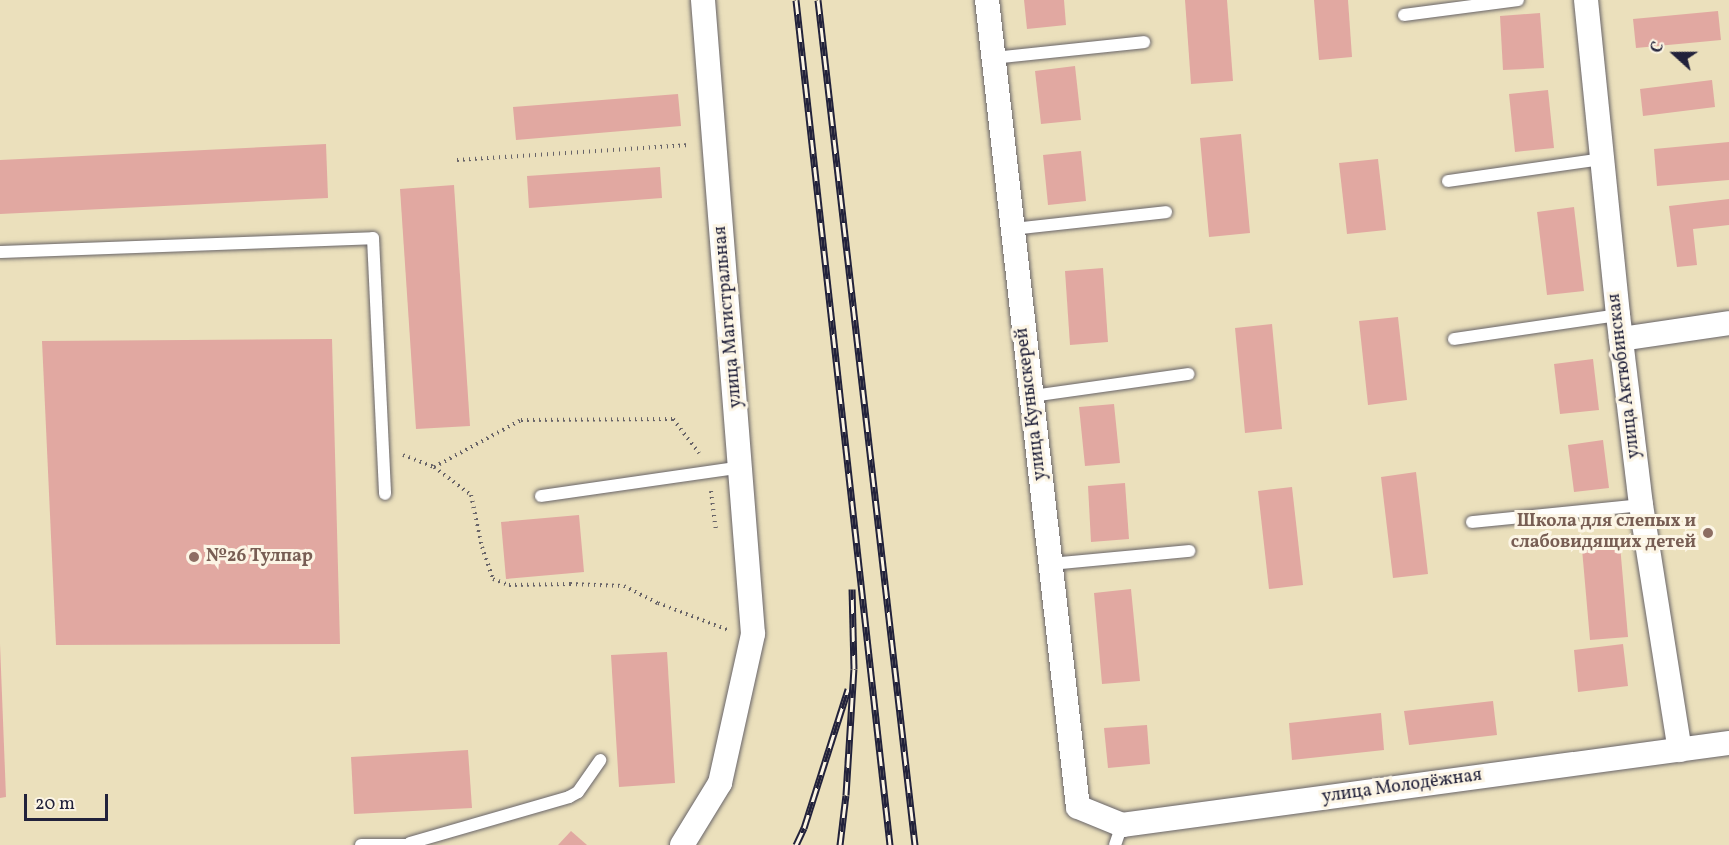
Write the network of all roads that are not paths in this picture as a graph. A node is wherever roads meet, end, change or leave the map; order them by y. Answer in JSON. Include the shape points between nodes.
{"nodes":[{"id":1,"x":703,"y":0,"type":"edge"},
{"id":2,"x":987,"y":0,"type":"edge"},
{"id":3,"x":1518,"y":0,"type":"edge"},
{"id":4,"x":1586,"y":0,"type":"edge"},
{"id":5,"x":1404,"y":15,"type":"dead end"},
{"id":6,"x":1144,"y":42,"type":"dead end"},
{"id":7,"x":993,"y":58,"type":"junction"},
{"id":8,"x":1602,"y":159,"type":"junction"},
{"id":9,"x":1448,"y":181,"type":"dead end"},
{"id":10,"x":1166,"y":212,"type":"dead end"},
{"id":11,"x":1013,"y":229,"type":"junction"},
{"id":12,"x":0,"y":252,"type":"edge"},
{"id":13,"x":1618,"y":315,"type":"junction"},
{"id":14,"x":1729,"y":323,"type":"edge"},
{"id":15,"x":1454,"y":339,"type":"dead end"},
{"id":16,"x":1621,"y":339,"type":"junction"},
{"id":17,"x":1188,"y":374,"type":"dead end"},
{"id":18,"x":1032,"y":396,"type":"junction"},
{"id":19,"x":742,"y":467,"type":"junction"},
{"id":20,"x":385,"y":494,"type":"dead end"},
{"id":21,"x":541,"y":496,"type":"dead end"},
{"id":22,"x":1641,"y":505,"type":"junction"},
{"id":23,"x":1472,"y":522,"type":"dead end"},
{"id":24,"x":1189,"y":550,"type":"dead end"},
{"id":25,"x":1051,"y":564,"type":"junction"},
{"id":26,"x":1729,"y":743,"type":"edge"},
{"id":27,"x":1680,"y":750,"type":"junction"},
{"id":28,"x":600,"y":760,"type":"dead end"},
{"id":29,"x":1078,"y":807,"type":"joint"},
{"id":30,"x":1119,"y":835,"type":"edge"},
{"id":31,"x":411,"y":844,"type":"edge"},
{"id":32,"x":361,"y":845,"type":"edge"},
{"id":33,"x":682,"y":845,"type":"edge"}],
"edges":[{"from":1,"to":19,"type":"street","name":"улица Магистральная"},
{"from":2,"to":7,"type":"street","name":"улица Куныскерей"},
{"from":3,"to":5,"type":"lane"},
{"from":4,"to":8,"type":"street","name":"улица Актюбинская"},
{"from":6,"to":7,"type":"lane"},
{"from":7,"to":11,"type":"street","name":"улица Куныскерей"},
{"from":8,"to":9,"type":"lane"},
{"from":8,"to":13,"type":"street","name":"улица Актюбинская"},
{"from":10,"to":11,"type":"lane"},
{"from":11,"to":18,"type":"street","name":"улица Куныскерей"},
{"from":12,"to":20,"type":"lane","via":[[372,238]]},
{"from":13,"to":15,"type":"lane"},
{"from":13,"to":16,"type":"street","name":"улица Актюбинская"},
{"from":14,"to":16,"type":"street"},
{"from":16,"to":22,"type":"street","name":"улица Актюбинская"},
{"from":17,"to":18,"type":"lane"},
{"from":18,"to":25,"type":"street","name":"улица Куныскерей"},
{"from":19,"to":21,"type":"lane"},
{"from":19,"to":33,"type":"street","name":"улица Магистральная","via":[[753,634],[720,783]]},
{"from":22,"to":23,"type":"lane"},
{"from":22,"to":27,"type":"street","name":"улица Актюбинская"},
{"from":24,"to":25,"type":"lane"},
{"from":25,"to":29,"type":"street","name":"улица Куныскерей"},
{"from":26,"to":27,"type":"street","name":"улица Молодёжная"},
{"from":27,"to":30,"type":"street","name":"улица Молодёжная"},
{"from":28,"to":31,"type":"lane","via":[[578,792],[569,797]]},
{"from":29,"to":30,"type":"street","name":"улица Молодёжная"},
{"from":31,"to":32,"type":"lane"}]}
